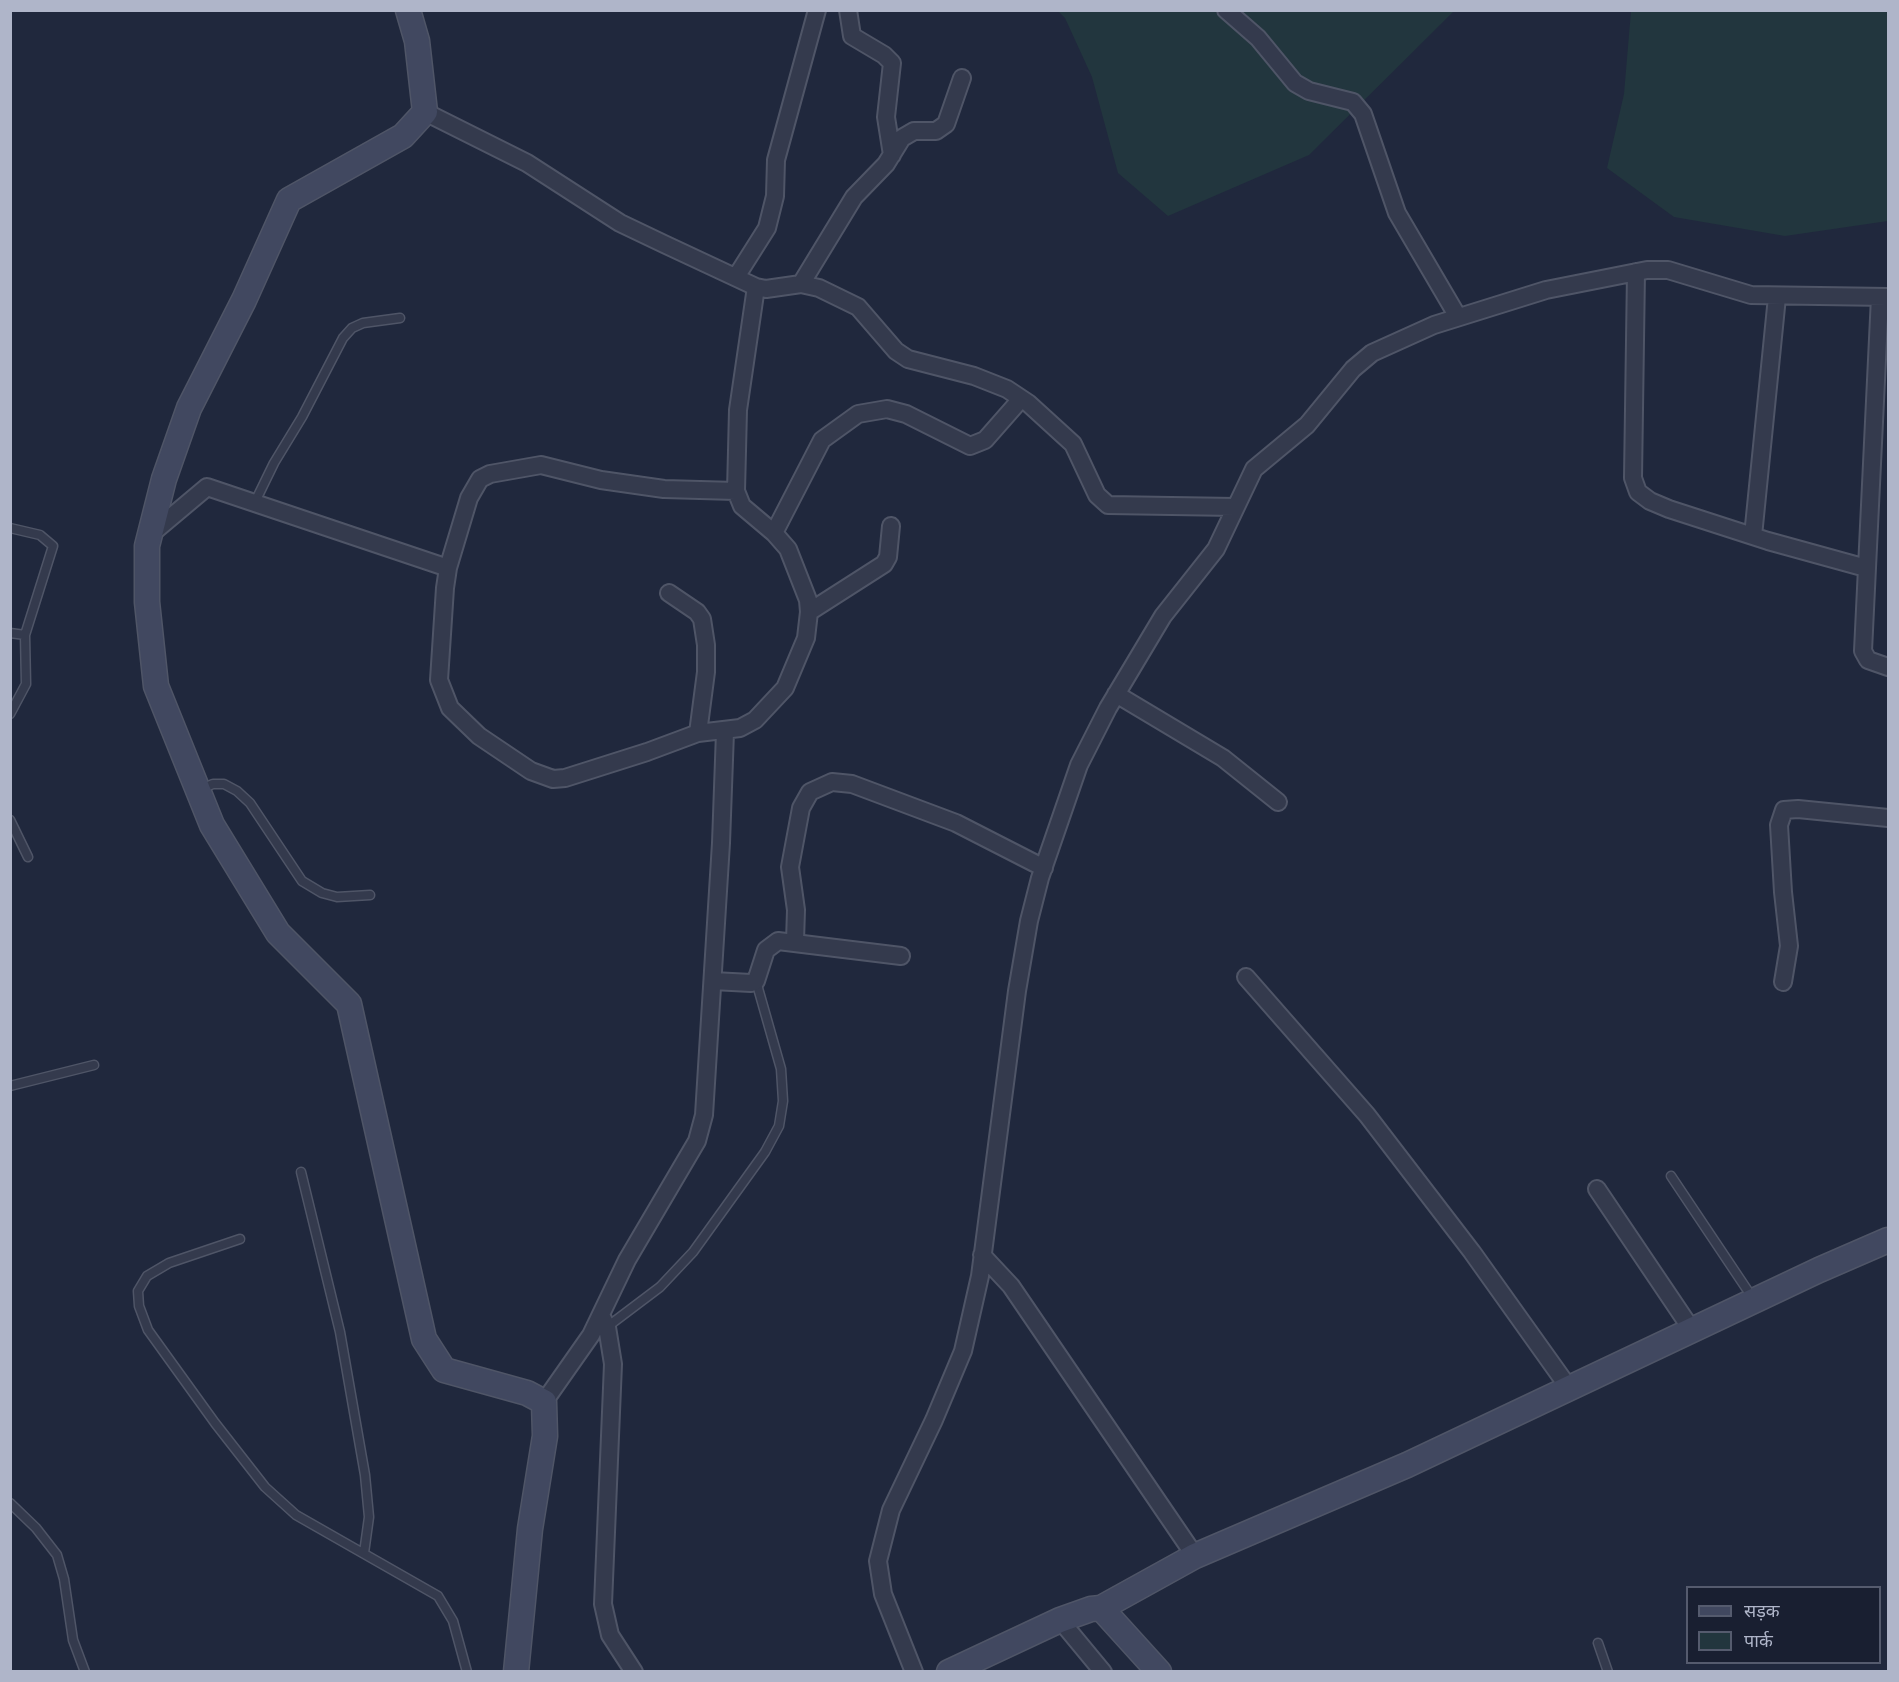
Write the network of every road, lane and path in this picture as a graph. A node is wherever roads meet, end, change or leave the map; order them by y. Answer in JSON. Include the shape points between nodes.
{"nodes":[{"id":1,"x":408,"y":10,"type":"edge"},
{"id":2,"x":817,"y":10,"type":"edge"},
{"id":3,"x":848,"y":10,"type":"edge"},
{"id":4,"x":1226,"y":10,"type":"edge"},
{"id":5,"x":962,"y":78,"type":"dead end"},
{"id":6,"x":425,"y":112,"type":"junction"},
{"id":7,"x":892,"y":155,"type":"junction"},
{"id":8,"x":1636,"y":272,"type":"junction"},
{"id":9,"x":736,"y":277,"type":"junction"},
{"id":10,"x":801,"y":284,"type":"junction"},
{"id":11,"x":756,"y":287,"type":"junction"},
{"id":12,"x":1777,"y":297,"type":"junction"},
{"id":13,"x":1884,"y":297,"type":"edge"},
{"id":14,"x":400,"y":318,"type":"dead end"},
{"id":15,"x":1458,"y":318,"type":"junction"},
{"id":16,"x":1022,"y":399,"type":"junction"},
{"id":17,"x":735,"y":491,"type":"junction"},
{"id":18,"x":255,"y":502,"type":"junction"},
{"id":19,"x":1235,"y":507,"type":"junction"},
{"id":20,"x":891,"y":526,"type":"dead end"},
{"id":21,"x":10,"y":528,"type":"edge"},
{"id":22,"x":774,"y":533,"type":"junction"},
{"id":23,"x":150,"y":534,"type":"junction"},
{"id":24,"x":1753,"y":536,"type":"junction"},
{"id":25,"x":448,"y":568,"type":"junction"},
{"id":26,"x":1866,"y":568,"type":"junction"},
{"id":27,"x":669,"y":593,"type":"dead end"},
{"id":28,"x":810,"y":612,"type":"junction"},
{"id":29,"x":10,"y":633,"type":"edge"},
{"id":30,"x":25,"y":635,"type":"junction"},
{"id":31,"x":1888,"y":667,"type":"edge"},
{"id":32,"x":1116,"y":694,"type":"junction"},
{"id":33,"x":10,"y":714,"type":"edge"},
{"id":34,"x":725,"y":732,"type":"junction"},
{"id":35,"x":698,"y":733,"type":"junction"},
{"id":36,"x":198,"y":790,"type":"junction"},
{"id":37,"x":1278,"y":802,"type":"dead end"},
{"id":38,"x":1888,"y":818,"type":"edge"},
{"id":39,"x":10,"y":819,"type":"edge"},
{"id":40,"x":28,"y":857,"type":"dead end"},
{"id":41,"x":1044,"y":868,"type":"junction"},
{"id":42,"x":370,"y":895,"type":"dead end"},
{"id":43,"x":795,"y":941,"type":"junction"},
{"id":44,"x":902,"y":956,"type":"dead end"},
{"id":45,"x":1246,"y":977,"type":"dead end"},
{"id":46,"x":713,"y":981,"type":"junction"},
{"id":47,"x":756,"y":981,"type":"junction"},
{"id":48,"x":1783,"y":982,"type":"dead end"},
{"id":49,"x":94,"y":1065,"type":"dead end"},
{"id":50,"x":10,"y":1086,"type":"edge"},
{"id":51,"x":301,"y":1172,"type":"dead end"},
{"id":52,"x":1671,"y":1176,"type":"dead end"},
{"id":53,"x":1597,"y":1189,"type":"dead end"},
{"id":54,"x":240,"y":1239,"type":"dead end"},
{"id":55,"x":1888,"y":1240,"type":"edge"},
{"id":56,"x":982,"y":1255,"type":"junction"},
{"id":57,"x":1754,"y":1300,"type":"junction"},
{"id":58,"x":604,"y":1321,"type":"junction"},
{"id":59,"x":1692,"y":1330,"type":"junction"},
{"id":60,"x":1569,"y":1388,"type":"junction"},
{"id":61,"x":544,"y":1402,"type":"junction"},
{"id":62,"x":10,"y":1503,"type":"edge"},
{"id":63,"x":364,"y":1553,"type":"junction"},
{"id":64,"x":1195,"y":1556,"type":"junction"},
{"id":65,"x":1101,"y":1608,"type":"junction"},
{"id":66,"x":1060,"y":1620,"type":"junction"},
{"id":67,"x":1598,"y":1643,"type":"dead end"},
{"id":68,"x":85,"y":1671,"type":"edge"},
{"id":69,"x":467,"y":1671,"type":"edge"},
{"id":70,"x":516,"y":1671,"type":"edge"},
{"id":71,"x":634,"y":1671,"type":"edge"},
{"id":72,"x":914,"y":1671,"type":"edge"},
{"id":73,"x":950,"y":1671,"type":"edge"},
{"id":74,"x":1103,"y":1671,"type":"edge"},
{"id":75,"x":1159,"y":1671,"type":"edge"},
{"id":76,"x":1608,"y":1671,"type":"edge"}],
"edges":[{"from":1,"to":6,"type":"main road","via":[[417,41]]},
{"from":2,"to":9,"type":"street","via":[[776,159],[775,196],[767,228]]},
{"from":3,"to":7,"type":"street","via":[[852,36],[892,63],[886,117]]},
{"from":4,"to":15,"type":"street","via":[[1258,38],[1295,83],[1309,91],[1353,102],[1363,114],[1397,213]]},
{"from":5,"to":7,"type":"street","via":[[942,128],[908,134]]},
{"from":6,"to":9,"type":"street","via":[[527,164],[620,223]]},
{"from":6,"to":23,"type":"main road","via":[[403,136],[289,200],[189,408]]},
{"from":7,"to":10,"type":"street","via":[[854,196]]},
{"from":8,"to":12,"type":"street","via":[[1668,270],[1725,289]]},
{"from":8,"to":15,"type":"street","via":[[1546,290]]},
{"from":8,"to":24,"type":"street","via":[[1633,478],[1638,492],[1650,501]]},
{"from":9,"to":11,"type":"street"},
{"from":10,"to":11,"type":"street"},
{"from":10,"to":16,"type":"street","via":[[819,288],[858,307],[896,351],[908,359],[974,376]]},
{"from":11,"to":17,"type":"street","via":[[738,410]]},
{"from":12,"to":13,"type":"street"},
{"from":12,"to":24,"type":"street"},
{"from":13,"to":26,"type":"street"},
{"from":14,"to":18,"type":"lane","via":[[363,323],[343,338]]},
{"from":15,"to":19,"type":"street","via":[[1434,325],[1362,360],[1307,425],[1254,469]]},
{"from":16,"to":19,"type":"street","via":[[1073,444],[1097,495],[1108,505]]},
{"from":16,"to":22,"type":"street","via":[[977,445],[970,446],[906,414],[887,409],[858,414],[822,440]]},
{"from":17,"to":22,"type":"street","via":[[742,506]]},
{"from":17,"to":25,"type":"street","via":[[664,489],[601,480],[541,465],[490,474],[480,479],[472,492]]},
{"from":18,"to":23,"type":"street","via":[[207,487]]},
{"from":18,"to":25,"type":"street"},
{"from":19,"to":32,"type":"street","via":[[1216,549],[1162,616]]},
{"from":20,"to":28,"type":"street","via":[[884,564]]},
{"from":21,"to":30,"type":"lane","via":[[40,535],[53,546]]},
{"from":22,"to":28,"type":"street","via":[[788,549],[798,570]]},
{"from":23,"to":36,"type":"main road","via":[[147,602],[156,686]]},
{"from":24,"to":26,"type":"street"},
{"from":25,"to":35,"type":"street","via":[[438,661],[442,694],[450,708],[479,736],[531,771],[553,779],[565,778]]},
{"from":26,"to":31,"type":"street","via":[[1863,651],[1868,660]]},
{"from":27,"to":35,"type":"street","via":[[702,619],[706,672]]},
{"from":28,"to":34,"type":"street","via":[[806,638],[785,688],[755,720]]},
{"from":29,"to":30,"type":"lane"},
{"from":30,"to":33,"type":"lane","via":[[26,684]]},
{"from":32,"to":37,"type":"street","via":[[1223,758]]},
{"from":32,"to":41,"type":"street","via":[[1080,765]]},
{"from":34,"to":35,"type":"street"},
{"from":34,"to":46,"type":"street"},
{"from":36,"to":42,"type":"lane","via":[[224,784],[250,802],[302,881],[337,897]]},
{"from":36,"to":61,"type":"main road","via":[[212,825],[278,933],[349,1004],[424,1339],[436,1361],[444,1370],[527,1393]]},
{"from":38,"to":48,"type":"street","via":[[1785,810],[1779,825],[1790,946]]},
{"from":39,"to":40,"type":"lane"},
{"from":41,"to":43,"type":"street","via":[[956,823],[852,784],[832,782],[810,792],[801,808],[790,867],[796,910]]},
{"from":41,"to":56,"type":"street","via":[[1029,921],[1017,991]]},
{"from":43,"to":44,"type":"street"},
{"from":43,"to":47,"type":"street","via":[[770,944]]},
{"from":45,"to":60,"type":"street","via":[[1367,1115]]},
{"from":46,"to":47,"type":"street"},
{"from":46,"to":58,"type":"street","via":[[704,1115],[697,1141],[627,1260]]},
{"from":47,"to":58,"type":"lane","via":[[781,1069],[783,1101],[779,1126],[765,1152],[693,1252],[660,1287]]},
{"from":49,"to":50,"type":"lane"},
{"from":51,"to":63,"type":"lane","via":[[340,1332],[365,1475],[369,1517]]},
{"from":52,"to":57,"type":"lane"},
{"from":53,"to":59,"type":"street"},
{"from":54,"to":63,"type":"lane","via":[[169,1263],[147,1276],[138,1291],[148,1330],[214,1424],[265,1487],[296,1515]]},
{"from":55,"to":57,"type":"main road"},
{"from":56,"to":64,"type":"street","via":[[1011,1286]]},
{"from":56,"to":72,"type":"street","via":[[963,1351],[891,1510],[879,1561],[883,1594]]},
{"from":57,"to":59,"type":"main road"},
{"from":58,"to":61,"type":"street"},
{"from":58,"to":71,"type":"street","via":[[613,1364],[603,1604],[610,1635]]},
{"from":59,"to":60,"type":"main road"},
{"from":60,"to":64,"type":"main road","via":[[1407,1465]]},
{"from":61,"to":70,"type":"main road","via":[[545,1436],[530,1529]]},
{"from":62,"to":68,"type":"lane","via":[[57,1555],[73,1640]]},
{"from":63,"to":69,"type":"lane","via":[[438,1596],[453,1620]]},
{"from":64,"to":65,"type":"main road"},
{"from":65,"to":66,"type":"main road"},
{"from":65,"to":75,"type":"main road"},
{"from":66,"to":73,"type":"main road"},
{"from":66,"to":74,"type":"street"},
{"from":67,"to":76,"type":"lane"}]}
